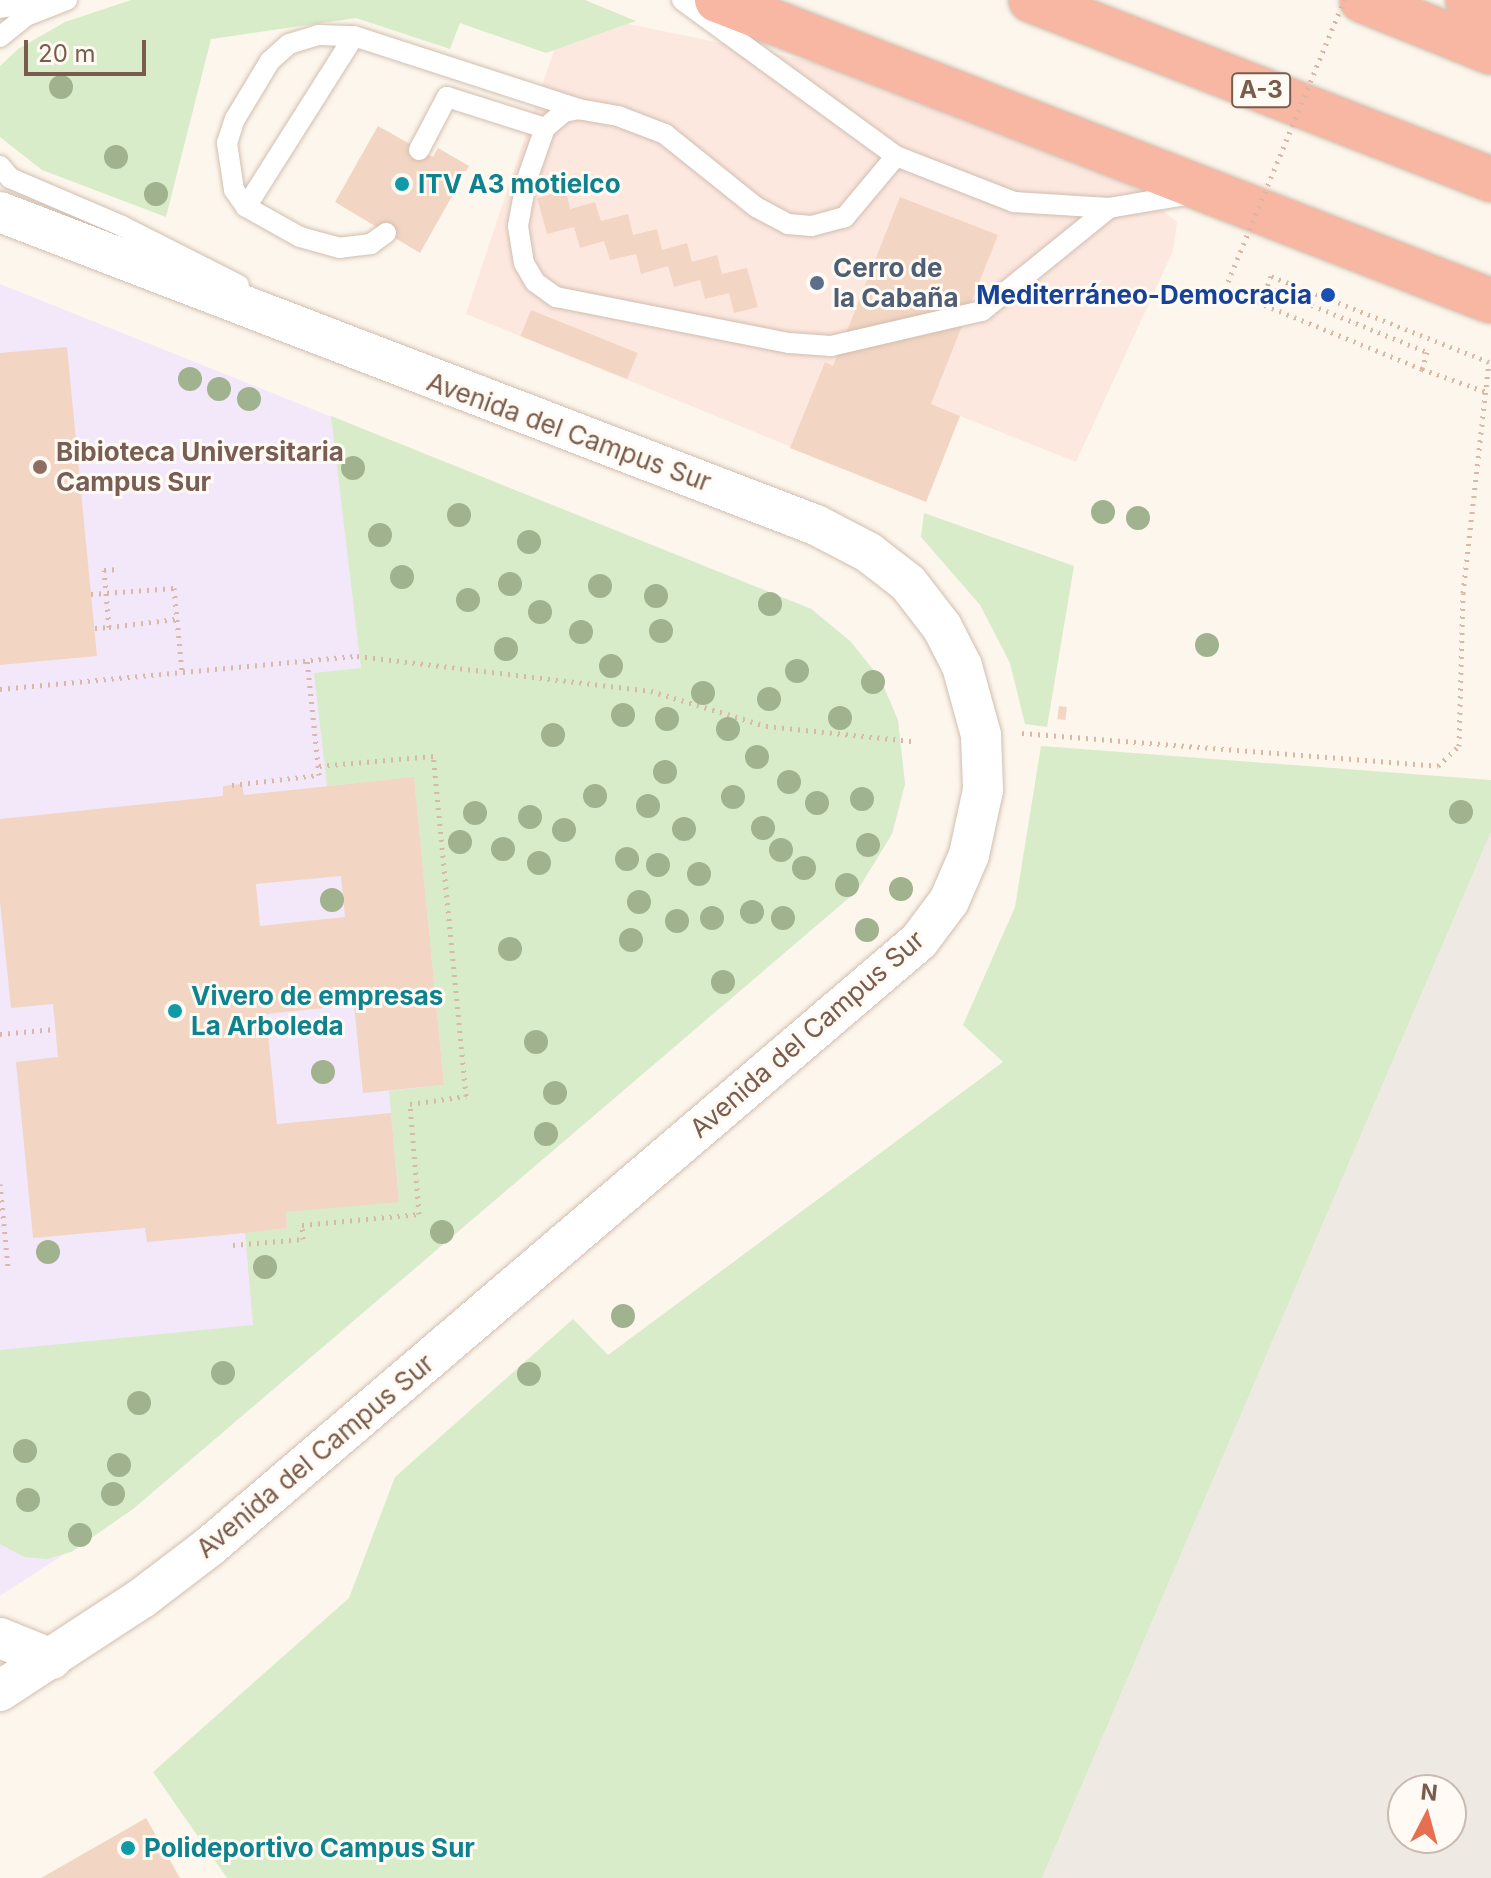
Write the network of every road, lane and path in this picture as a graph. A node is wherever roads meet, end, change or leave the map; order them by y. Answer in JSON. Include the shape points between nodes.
{"nodes":[{"id":1,"x":47,"y":0,"type":"edge"},
{"id":2,"x":67,"y":0,"type":"edge"},
{"id":3,"x":682,"y":0,"type":"edge"},
{"id":4,"x":717,"y":0,"type":"edge"},
{"id":5,"x":1031,"y":0,"type":"edge"},
{"id":6,"x":1344,"y":0,"type":"edge"},
{"id":7,"x":1362,"y":0,"type":"edge"},
{"id":8,"x":1468,"y":0,"type":"edge"},
{"id":9,"x":0,"y":8,"type":"edge"},
{"id":10,"x":1491,"y":9,"type":"edge"},
{"id":11,"x":354,"y":36,"type":"junction"},
{"id":12,"x":0,"y":37,"type":"edge"},
{"id":13,"x":1491,"y":52,"type":"edge"},
{"id":14,"x":579,"y":109,"type":"junction"},
{"id":15,"x":545,"y":128,"type":"junction"},
{"id":16,"x":419,"y":150,"type":"dead end"},
{"id":17,"x":896,"y":156,"type":"junction"},
{"id":18,"x":0,"y":166,"type":"edge"},
{"id":19,"x":1491,"y":179,"type":"edge"},
{"id":20,"x":1227,"y":194,"type":"junction"},
{"id":21,"x":246,"y":207,"type":"junction"},
{"id":22,"x":1109,"y":208,"type":"junction"},
{"id":23,"x":0,"y":212,"type":"edge"},
{"id":24,"x":386,"y":233,"type":"dead end"},
{"id":25,"x":1491,"y":301,"type":"edge"},
{"id":26,"x":398,"y":369,"type":"junction"},
{"id":27,"x":1422,"y":369,"type":"junction"},
{"id":28,"x":1487,"y":392,"type":"junction"},
{"id":29,"x":119,"y":569,"type":"dead end"},
{"id":30,"x":91,"y":594,"type":"dead end"},
{"id":31,"x":177,"y":619,"type":"junction"},
{"id":32,"x":109,"y":627,"type":"junction"},
{"id":33,"x":95,"y":628,"type":"dead end"},
{"id":34,"x":307,"y":658,"type":"junction"},
{"id":35,"x":182,"y":671,"type":"junction"},
{"id":36,"x":0,"y":689,"type":"edge"},
{"id":37,"x":1015,"y":733,"type":"dead end"},
{"id":38,"x":911,"y":741,"type":"dead end"},
{"id":39,"x":318,"y":766,"type":"junction"},
{"id":40,"x":232,"y":785,"type":"dead end"},
{"id":41,"x":55,"y":1029,"type":"dead end"},
{"id":42,"x":0,"y":1034,"type":"edge"},
{"id":43,"x":0,"y":1184,"type":"edge"},
{"id":44,"x":233,"y":1245,"type":"dead end"},
{"id":45,"x":8,"y":1267,"type":"dead end"},
{"id":46,"x":0,"y":1638,"type":"edge"},
{"id":47,"x":52,"y":1659,"type":"junction"},
{"id":48,"x":0,"y":1691,"type":"edge"}],
"edges":[{"from":1,"to":9,"type":"lane"},
{"from":2,"to":12,"type":"lane","via":[[26,16]]},
{"from":3,"to":17,"type":"lane","via":[[814,91]]},
{"from":4,"to":20,"type":"highway"},
{"from":5,"to":19,"type":"highway","number":"A-3"},
{"from":6,"to":27,"type":"path","bridge":true,"via":[[1225,289]]},
{"from":7,"to":13,"type":"highway"},
{"from":8,"to":10,"type":"highway"},
{"from":11,"to":14,"type":"lane"},
{"from":11,"to":21,"type":"lane"},
{"from":11,"to":21,"type":"lane","via":[[318,35],[289,44],[270,61],[235,119],[227,143],[234,190]]},
{"from":14,"to":15,"type":"lane","via":[[564,112]]},
{"from":14,"to":17,"type":"lane","via":[[665,134],[756,207],[788,224],[811,226],[845,217]]},
{"from":15,"to":16,"type":"lane","via":[[447,97]]},
{"from":15,"to":22,"type":"lane","via":[[518,226],[524,263],[535,282],[556,297],[789,343],[831,346],[877,339],[982,311]]},
{"from":17,"to":22,"type":"lane","via":[[1014,202]]},
{"from":18,"to":26,"type":"lane","via":[[10,178],[162,245]]},
{"from":20,"to":22,"type":"lane","via":[[1161,196]]},
{"from":20,"to":25,"type":"highway"},
{"from":21,"to":24,"type":"lane","via":[[300,237],[340,248],[371,244]]},
{"from":23,"to":26,"type":"street","name":"Avenida del Campus Sur"},
{"from":26,"to":47,"type":"street","name":"Avenida del Campus Sur","via":[[816,525],[868,552],[908,583],[942,627],[974,699],[982,749],[979,822],[949,901],[919,941],[209,1547]]},
{"from":27,"to":28,"type":"path"},
{"from":27,"to":28,"type":"path","bridge":true,"via":[[1427,352],[1267,287],[1271,276],[1489,362]]},
{"from":28,"to":37,"type":"path","via":[[1463,593],[1459,746],[1438,766]]},
{"from":29,"to":32,"type":"path","via":[[104,570]]},
{"from":30,"to":31,"type":"path","bridge":true,"via":[[174,588]]},
{"from":31,"to":32,"type":"path"},
{"from":31,"to":35,"type":"path"},
{"from":32,"to":33,"type":"path"},
{"from":34,"to":35,"type":"path"},
{"from":34,"to":38,"type":"path","via":[[357,656],[476,667],[579,686],[651,691],[766,726]]},
{"from":34,"to":39,"type":"path"},
{"from":35,"to":36,"type":"path"},
{"from":39,"to":40,"type":"path","via":[[319,775]]},
{"from":39,"to":44,"type":"path","via":[[433,756],[466,1096],[410,1104],[419,1214],[302,1225],[303,1239]]},
{"from":41,"to":42,"type":"path"},
{"from":43,"to":45,"type":"path"},
{"from":46,"to":47,"type":"street"},
{"from":47,"to":48,"type":"street","name":"Avenida del Campus Sur"}]}
